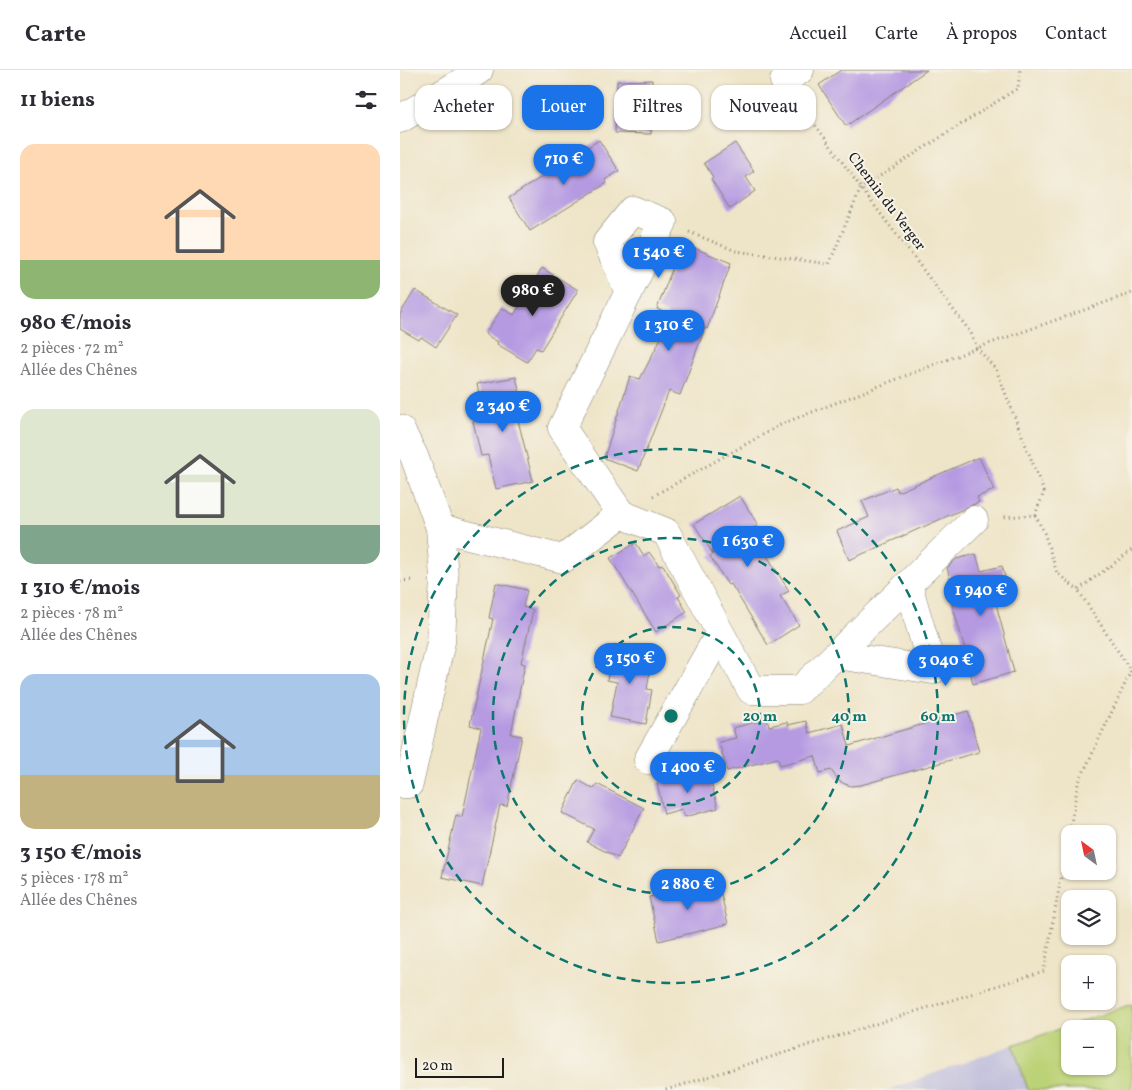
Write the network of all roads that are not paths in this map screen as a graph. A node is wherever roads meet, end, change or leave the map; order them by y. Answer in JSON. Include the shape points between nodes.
{"nodes":[{"id":1,"x":479,"y":70,"type":"edge"},
{"id":2,"x":400,"y":119,"type":"edge"},
{"id":3,"x":629,"y":292,"type":"junction"},
{"id":4,"x":400,"y":430,"type":"edge"},
{"id":5,"x":621,"y":514,"type":"junction"},
{"id":6,"x":974,"y":520,"type":"road end"},
{"id":7,"x":440,"y":528,"type":"junction"},
{"id":8,"x":908,"y":585,"type":"junction"},
{"id":9,"x":720,"y":633,"type":"junction"},
{"id":10,"x":837,"y":655,"type":"junction"},
{"id":11,"x":648,"y":760,"type":"dead end"},
{"id":12,"x":400,"y":784,"type":"edge"}],
"edges":[{"from":1,"to":2,"type":"street"},
{"from":3,"to":3,"type":"street","via":[[663,222],[633,210],[606,242]]},
{"from":3,"to":5,"type":"street","via":[[562,428]]},
{"from":4,"to":7,"type":"street","via":[[414,456]]},
{"from":5,"to":7,"type":"street","via":[[562,559]]},
{"from":5,"to":9,"type":"street","via":[[666,532]]},
{"from":6,"to":8,"type":"street"},
{"from":7,"to":12,"type":"street","via":[[444,577],[441,642],[408,784]]},
{"from":8,"to":10,"type":"street"},
{"from":8,"to":10,"type":"street","via":[[933,670]]},
{"from":9,"to":10,"type":"street","via":[[751,690],[800,690]]},
{"from":9,"to":11,"type":"street"}]}
